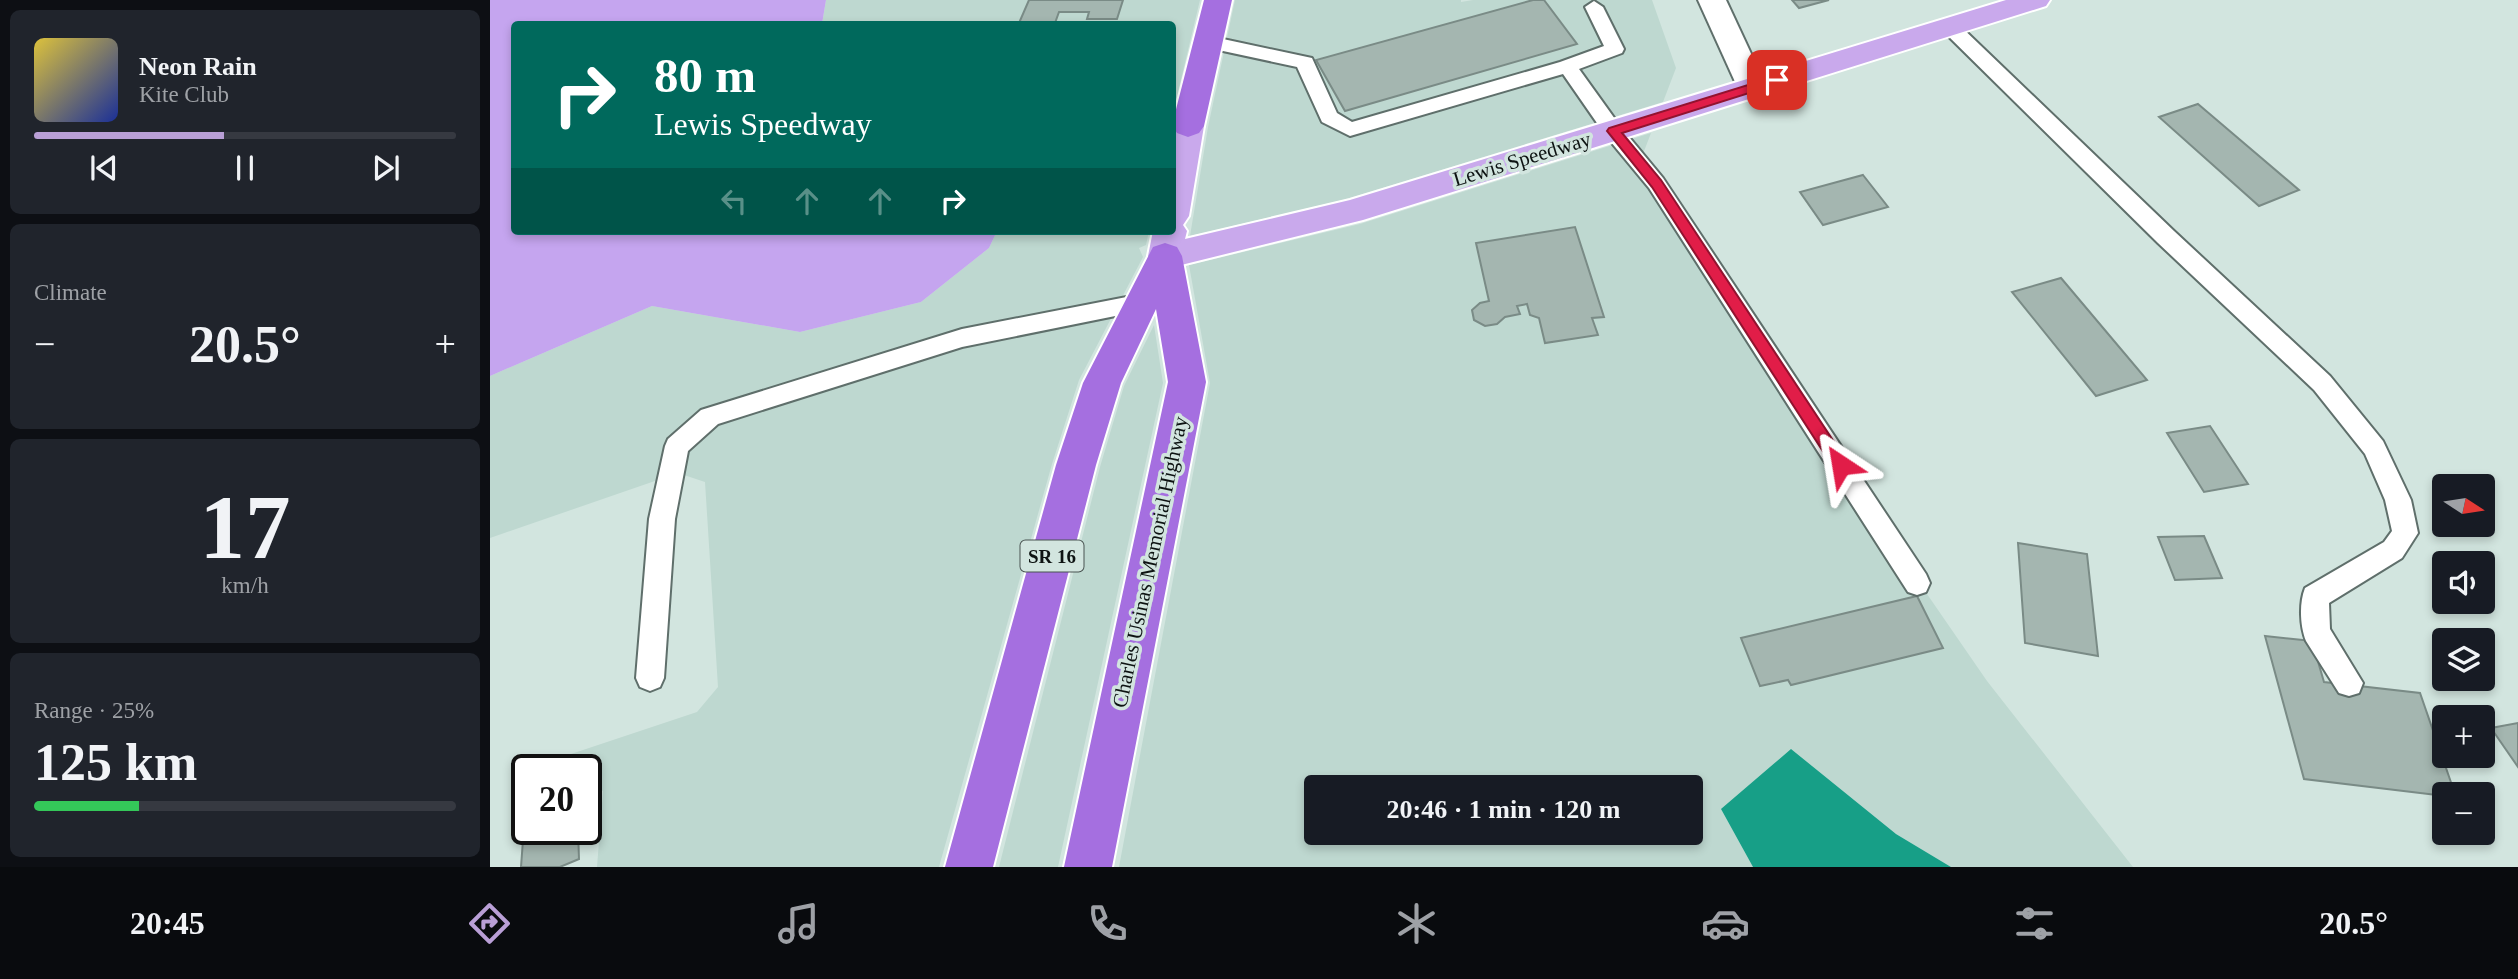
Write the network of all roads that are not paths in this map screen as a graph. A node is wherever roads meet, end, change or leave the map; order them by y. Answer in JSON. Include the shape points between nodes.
{"nodes":[{"id":1,"x":1217,"y":0,"type":"edge"},
{"id":2,"x":1712,"y":0,"type":"edge"},
{"id":3,"x":2036,"y":0,"type":"edge"},
{"id":4,"x":1594,"y":6,"type":"dead end"},
{"id":5,"x":1994,"y":6,"type":"edge"},
{"id":6,"x":1950,"y":26,"type":"junction"},
{"id":7,"x":1209,"y":42,"type":"junction"},
{"id":8,"x":1567,"y":66,"type":"junction"},
{"id":9,"x":1752,"y":88,"type":"junction"},
{"id":10,"x":1188,"y":126,"type":"joint"},
{"id":11,"x":1613,"y":131,"type":"junction"},
{"id":12,"x":1176,"y":194,"type":"edge"},
{"id":13,"x":1168,"y":244,"type":"edge"},
{"id":14,"x":1142,"y":303,"type":"junction"},
{"id":15,"x":1917,"y":583,"type":"dead end"},
{"id":16,"x":650,"y":678,"type":"dead end"},
{"id":17,"x":2349,"y":684,"type":"dead end"},
{"id":18,"x":969,"y":867,"type":"edge"},
{"id":19,"x":1088,"y":867,"type":"edge"}],
"edges":[{"from":1,"to":7,"type":"highway"},
{"from":2,"to":9,"type":"street"},
{"from":3,"to":5,"type":"main road","name":"Lewis Speedway"},
{"from":4,"to":8,"type":"lane","via":[[1615,49]]},
{"from":5,"to":6,"type":"main road","name":"Lewis Speedway"},
{"from":6,"to":9,"type":"main road","name":"Lewis Speedway"},
{"from":6,"to":17,"type":"lane","via":[[2322,383],[2374,448],[2398,500],[2405,533],[2393,550],[2315,597],[2316,632]]},
{"from":7,"to":8,"type":"lane","via":[[1305,62],[1329,117],[1350,129]]},
{"from":7,"to":10,"type":"highway"},
{"from":8,"to":11,"type":"lane"},
{"from":9,"to":11,"type":"main road","name":"Lewis Speedway"},
{"from":10,"to":12,"type":"main road"},
{"from":11,"to":13,"type":"main road","name":"Lewis Speedway","via":[[1351,212]]},
{"from":11,"to":15,"type":"lane","via":[[1656,183],[1706,257]]},
{"from":13,"to":14,"type":"highway","number":"SR 16"},
{"from":13,"to":19,"type":"highway","name":"Charles Usinas Memorial Highway","via":[[1187,382]]},
{"from":14,"to":16,"type":"lane","via":[[962,338],[710,417],[677,446],[662,519]]},
{"from":14,"to":18,"type":"highway","number":"SR 16","via":[[1102,383],[1076,465]]}]}
